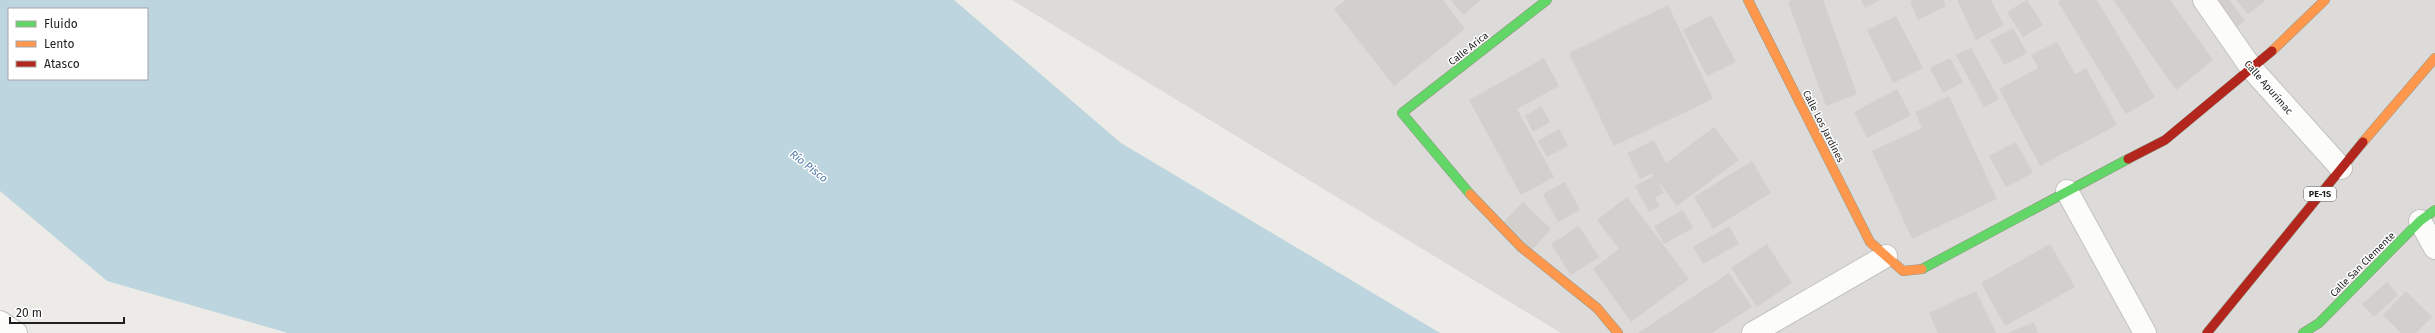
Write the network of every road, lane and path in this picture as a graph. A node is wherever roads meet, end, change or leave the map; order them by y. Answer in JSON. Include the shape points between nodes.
{"nodes":[{"id":1,"x":1547,"y":0,"type":"edge"},
{"id":2,"x":1748,"y":0,"type":"edge"},
{"id":3,"x":2204,"y":0,"type":"edge"},
{"id":4,"x":2325,"y":0,"type":"edge"},
{"id":5,"x":2435,"y":58,"type":"edge"},
{"id":6,"x":2252,"y":69,"type":"junction"},
{"id":7,"x":2341,"y":168,"type":"junction"},
{"id":8,"x":2067,"y":191,"type":"junction"},
{"id":9,"x":2428,"y":216,"type":"edge"},
{"id":10,"x":2435,"y":248,"type":"edge"},
{"id":11,"x":1886,"y":256,"type":"junction"},
{"id":12,"x":0,"y":322,"type":"edge"},
{"id":13,"x":16,"y":333,"type":"edge"},
{"id":14,"x":1618,"y":333,"type":"edge"},
{"id":15,"x":1753,"y":333,"type":"edge"},
{"id":16,"x":2145,"y":333,"type":"edge"},
{"id":17,"x":2207,"y":333,"type":"edge"},
{"id":18,"x":2303,"y":333,"type":"edge"}],
"edges":[{"from":1,"to":14,"type":"main road","name":"Calle Arica","via":[[1402,114],[1488,217],[1538,263],[1577,290]]},
{"from":2,"to":11,"type":"main road","name":"Calle Los Jardines","via":[[1870,242]]},
{"from":3,"to":6,"type":"street","name":"Calle Apurímac"},
{"from":4,"to":6,"type":"main road","name":"Calle Los Jardines"},
{"from":5,"to":7,"type":"main road","number":"PE-1S"},
{"from":6,"to":7,"type":"street","name":"Calle Apurímac"},
{"from":6,"to":8,"type":"main road","name":"Calle Los Jardines","via":[[2165,140]]},
{"from":7,"to":17,"type":"main road","number":"PE-1S"},
{"from":8,"to":11,"type":"main road","name":"Calle Los Jardines","via":[[1923,269],[1903,271]]},
{"from":8,"to":16,"type":"street"},
{"from":9,"to":10,"type":"street"},
{"from":9,"to":18,"type":"main road","name":"Calle San Clemente","via":[[2319,323]]},
{"from":11,"to":15,"type":"street"},
{"from":12,"to":13,"type":"street"}]}
